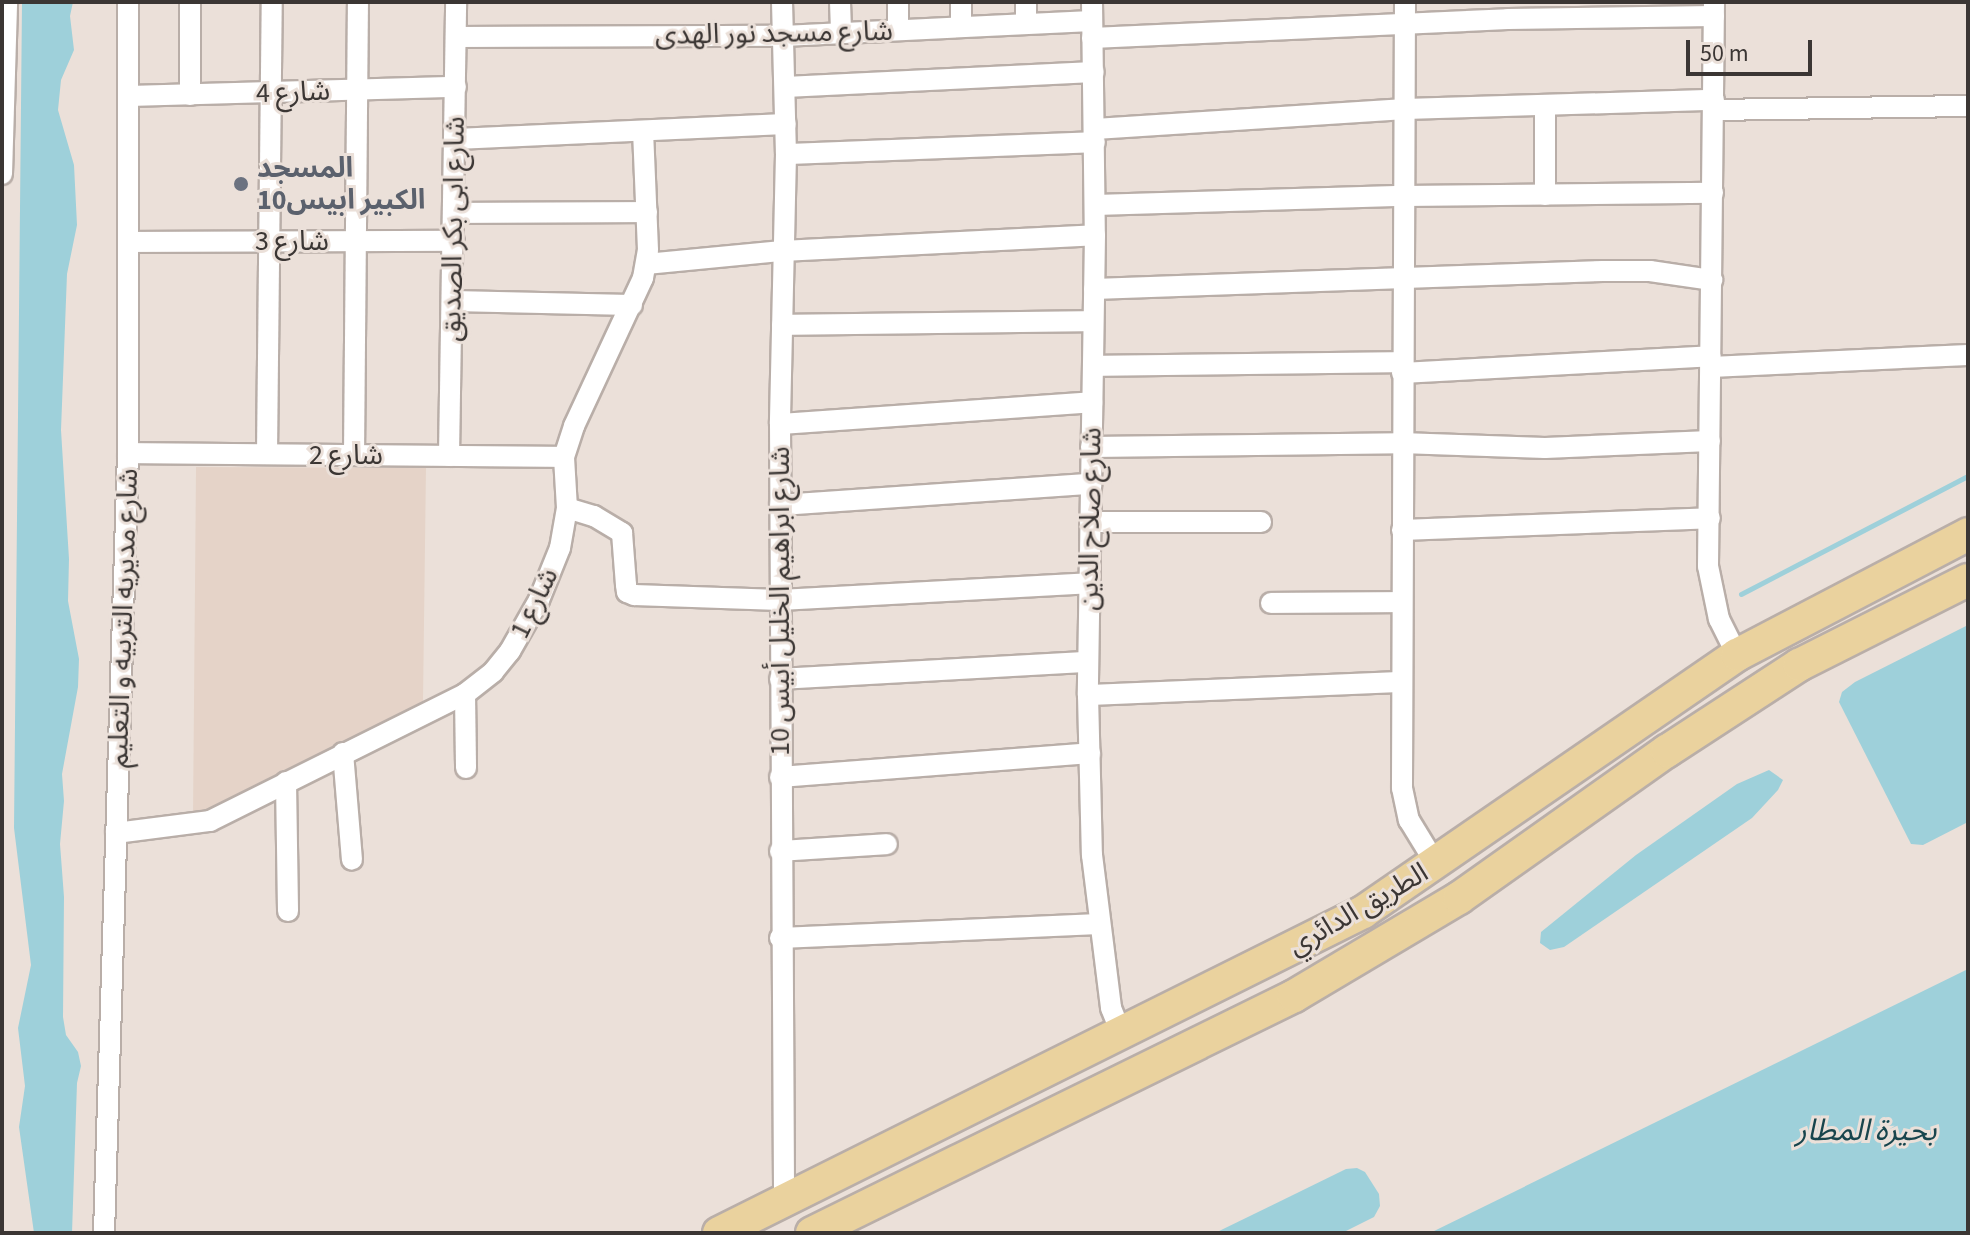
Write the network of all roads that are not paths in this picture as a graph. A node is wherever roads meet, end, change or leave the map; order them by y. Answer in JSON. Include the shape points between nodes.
{"nodes":[{"id":1,"x":7,"y":2,"type":"edge"},
{"id":2,"x":128,"y":2,"type":"edge"},
{"id":3,"x":190,"y":2,"type":"edge"},
{"id":4,"x":272,"y":2,"type":"edge"},
{"id":5,"x":358,"y":2,"type":"edge"},
{"id":6,"x":456,"y":2,"type":"edge"},
{"id":7,"x":782,"y":2,"type":"edge"},
{"id":8,"x":840,"y":2,"type":"edge"},
{"id":9,"x":898,"y":2,"type":"edge"},
{"id":10,"x":961,"y":2,"type":"edge"},
{"id":11,"x":1026,"y":2,"type":"edge"},
{"id":12,"x":1405,"y":2,"type":"edge"},
{"id":13,"x":1714,"y":9,"type":"edge"},
{"id":14,"x":1092,"y":20,"type":"edge"},
{"id":15,"x":1026,"y":24,"type":"junction"},
{"id":16,"x":1405,"y":24,"type":"junction"},
{"id":17,"x":961,"y":27,"type":"junction"},
{"id":18,"x":898,"y":30,"type":"junction"},
{"id":19,"x":841,"y":33,"type":"junction"},
{"id":20,"x":783,"y":36,"type":"junction"},
{"id":21,"x":456,"y":37,"type":"junction"},
{"id":22,"x":1094,"y":72,"type":"junction"},
{"id":23,"x":456,"y":87,"type":"junction"},
{"id":24,"x":785,"y":87,"type":"junction"},
{"id":25,"x":357,"y":90,"type":"junction"},
{"id":26,"x":271,"y":92,"type":"junction"},
{"id":27,"x":190,"y":95,"type":"junction"},
{"id":28,"x":130,"y":96,"type":"junction"},
{"id":29,"x":1714,"y":105,"type":"junction"},
{"id":30,"x":1545,"y":106,"type":"junction"},
{"id":31,"x":1968,"y":106,"type":"edge"},
{"id":32,"x":1405,"y":109,"type":"junction"},
{"id":33,"x":786,"y":124,"type":"junction"},
{"id":34,"x":643,"y":132,"type":"junction"},
{"id":35,"x":1095,"y":136,"type":"junction"},
{"id":36,"x":455,"y":139,"type":"junction"},
{"id":37,"x":786,"y":154,"type":"junction"},
{"id":38,"x":2,"y":174,"type":"edge"},
{"id":39,"x":1713,"y":193,"type":"junction"},
{"id":40,"x":1545,"y":195,"type":"junction"},
{"id":41,"x":1404,"y":196,"type":"junction"},
{"id":42,"x":1095,"y":205,"type":"junction"},
{"id":43,"x":647,"y":212,"type":"junction"},
{"id":44,"x":454,"y":213,"type":"junction"},
{"id":45,"x":1095,"y":235,"type":"junction"},
{"id":46,"x":356,"y":241,"type":"junction"},
{"id":47,"x":454,"y":241,"type":"junction"},
{"id":48,"x":130,"y":242,"type":"junction"},
{"id":49,"x":270,"y":242,"type":"junction"},
{"id":50,"x":782,"y":251,"type":"junction"},
{"id":51,"x":646,"y":264,"type":"junction"},
{"id":52,"x":1403,"y":276,"type":"junction"},
{"id":53,"x":1712,"y":280,"type":"junction"},
{"id":54,"x":1094,"y":289,"type":"junction"},
{"id":55,"x":452,"y":301,"type":"junction"},
{"id":56,"x":632,"y":305,"type":"junction"},
{"id":57,"x":1093,"y":321,"type":"junction"},
{"id":58,"x":782,"y":325,"type":"junction"},
{"id":59,"x":1968,"y":355,"type":"edge"},
{"id":60,"x":1711,"y":361,"type":"junction"},
{"id":61,"x":1093,"y":366,"type":"junction"},
{"id":62,"x":1402,"y":368,"type":"junction"},
{"id":63,"x":1092,"y":402,"type":"junction"},
{"id":64,"x":780,"y":424,"type":"junction"},
{"id":65,"x":1710,"y":441,"type":"junction"},
{"id":66,"x":1401,"y":443,"type":"junction"},
{"id":67,"x":1091,"y":447,"type":"junction"},
{"id":68,"x":128,"y":453,"type":"junction"},
{"id":69,"x":267,"y":454,"type":"junction"},
{"id":70,"x":354,"y":455,"type":"junction"},
{"id":71,"x":449,"y":456,"type":"junction"},
{"id":72,"x":564,"y":457,"type":"junction"},
{"id":73,"x":1091,"y":484,"type":"junction"},
{"id":74,"x":780,"y":505,"type":"junction"},
{"id":75,"x":567,"y":508,"type":"junction"},
{"id":76,"x":1710,"y":518,"type":"junction"},
{"id":77,"x":1090,"y":522,"type":"junction"},
{"id":78,"x":1261,"y":522,"type":"dead end"},
{"id":79,"x":1402,"y":530,"type":"junction"},
{"id":80,"x":1968,"y":534,"type":"edge"},
{"id":81,"x":1968,"y":580,"type":"edge"},
{"id":82,"x":1089,"y":583,"type":"junction"},
{"id":83,"x":780,"y":600,"type":"junction"},
{"id":84,"x":1402,"y":602,"type":"junction"},
{"id":85,"x":1271,"y":603,"type":"dead end"},
{"id":86,"x":1737,"y":655,"type":"junction"},
{"id":87,"x":1088,"y":662,"type":"junction"},
{"id":88,"x":780,"y":679,"type":"junction"},
{"id":89,"x":1401,"y":682,"type":"junction"},
{"id":90,"x":465,"y":694,"type":"junction"},
{"id":91,"x":1088,"y":695,"type":"junction"},
{"id":92,"x":343,"y":753,"type":"junction"},
{"id":93,"x":1090,"y":753,"type":"junction"},
{"id":94,"x":466,"y":768,"type":"dead end"},
{"id":95,"x":780,"y":777,"type":"junction"},
{"id":96,"x":286,"y":782,"type":"junction"},
{"id":97,"x":116,"y":833,"type":"junction"},
{"id":98,"x":887,"y":844,"type":"dead end"},
{"id":99,"x":780,"y":851,"type":"junction"},
{"id":100,"x":352,"y":860,"type":"dead end"},
{"id":101,"x":1436,"y":864,"type":"junction"},
{"id":102,"x":288,"y":911,"type":"dead end"},
{"id":103,"x":1099,"y":924,"type":"junction"},
{"id":104,"x":780,"y":938,"type":"junction"},
{"id":105,"x":1121,"y":1033,"type":"junction"},
{"id":106,"x":784,"y":1199,"type":"junction"},
{"id":107,"x":104,"y":1233,"type":"edge"},
{"id":108,"x":719,"y":1233,"type":"edge"},
{"id":109,"x":812,"y":1233,"type":"edge"}],
"edges":[{"from":1,"to":38,"type":"street"},
{"from":2,"to":28,"type":"street","name":"شارع مديريه التربيه و التعليم"},
{"from":3,"to":27,"type":"street"},
{"from":4,"to":26,"type":"street"},
{"from":5,"to":25,"type":"street"},
{"from":6,"to":21,"type":"street","name":"شارع ابى بكر الصديق"},
{"from":7,"to":20,"type":"street","name":"شارع ابراهيم الخليل أبيس 10"},
{"from":8,"to":19,"type":"street"},
{"from":9,"to":18,"type":"street"},
{"from":10,"to":17,"type":"street"},
{"from":11,"to":15,"type":"street"},
{"from":12,"to":16,"type":"street"},
{"from":13,"to":16,"type":"street","name":"شارع مسجد نور الهدى"},
{"from":13,"to":29,"type":"street"},
{"from":14,"to":15,"type":"street","name":"شارع مسجد نور الهدى"},
{"from":14,"to":16,"type":"street","name":"شارع مسجد نور الهدى"},
{"from":14,"to":22,"type":"street","name":"شارع صلاح الدين"},
{"from":15,"to":17,"type":"street","name":"شارع مسجد نور الهدى"},
{"from":16,"to":32,"type":"street"},
{"from":17,"to":18,"type":"street","name":"شارع مسجد نور الهدى"},
{"from":18,"to":19,"type":"street","name":"شارع مسجد نور الهدى"},
{"from":19,"to":20,"type":"street","name":"شارع مسجد نور الهدى"},
{"from":20,"to":21,"type":"street","name":"شارع مسجد نور الهدى"},
{"from":20,"to":24,"type":"street","name":"شارع ابراهيم الخليل أبيس 10"},
{"from":21,"to":23,"type":"street","name":"شارع ابى بكر الصديق"},
{"from":22,"to":24,"type":"street"},
{"from":22,"to":35,"type":"street","name":"شارع صلاح الدين"},
{"from":23,"to":25,"type":"street","name":"شارع 4"},
{"from":23,"to":36,"type":"street","name":"شارع ابى بكر الصديق"},
{"from":24,"to":33,"type":"street","name":"شارع ابراهيم الخليل أبيس 10"},
{"from":25,"to":26,"type":"street","name":"شارع 4"},
{"from":25,"to":46,"type":"street"},
{"from":26,"to":27,"type":"street","name":"شارع 4"},
{"from":26,"to":49,"type":"street"},
{"from":27,"to":28,"type":"street","name":"شارع 4"},
{"from":28,"to":48,"type":"street","name":"شارع مديريه التربيه و التعليم"},
{"from":29,"to":30,"type":"street"},
{"from":29,"to":31,"type":"street"},
{"from":29,"to":39,"type":"street"},
{"from":30,"to":32,"type":"street"},
{"from":30,"to":40,"type":"street"},
{"from":32,"to":35,"type":"street"},
{"from":32,"to":41,"type":"street"},
{"from":33,"to":34,"type":"street"},
{"from":33,"to":37,"type":"street","name":"شارع ابراهيم الخليل أبيس 10"},
{"from":34,"to":36,"type":"street"},
{"from":34,"to":43,"type":"street","name":"شارع 1"},
{"from":35,"to":37,"type":"street"},
{"from":35,"to":42,"type":"street","name":"شارع صلاح الدين"},
{"from":36,"to":44,"type":"street","name":"شارع ابى بكر الصديق"},
{"from":37,"to":50,"type":"street","name":"شارع ابراهيم الخليل أبيس 10"},
{"from":39,"to":40,"type":"street"},
{"from":39,"to":53,"type":"street"},
{"from":40,"to":41,"type":"street"},
{"from":41,"to":42,"type":"street"},
{"from":41,"to":52,"type":"street"},
{"from":42,"to":45,"type":"street","name":"شارع صلاح الدين"},
{"from":43,"to":44,"type":"street"},
{"from":43,"to":51,"type":"street","name":"شارع 1"},
{"from":44,"to":47,"type":"street","name":"شارع ابى بكر الصديق"},
{"from":45,"to":50,"type":"street"},
{"from":45,"to":54,"type":"street","name":"شارع صلاح الدين"},
{"from":46,"to":47,"type":"street","name":"شارع 3"},
{"from":46,"to":49,"type":"street","name":"شارع 3"},
{"from":46,"to":70,"type":"street"},
{"from":47,"to":55,"type":"street","name":"شارع ابى بكر الصديق"},
{"from":48,"to":49,"type":"street","name":"شارع 3"},
{"from":48,"to":68,"type":"street","name":"شارع مديريه التربيه و التعليم"},
{"from":49,"to":69,"type":"street"},
{"from":50,"to":51,"type":"street"},
{"from":50,"to":58,"type":"street","name":"شارع ابراهيم الخليل أبيس 10"},
{"from":51,"to":56,"type":"street","name":"شارع 1"},
{"from":52,"to":53,"type":"street","via":[[1650,271]]},
{"from":52,"to":54,"type":"street"},
{"from":52,"to":62,"type":"street"},
{"from":53,"to":60,"type":"street"},
{"from":54,"to":57,"type":"street","name":"شارع صلاح الدين"},
{"from":55,"to":56,"type":"street"},
{"from":55,"to":71,"type":"street","name":"شارع ابى بكر الصديق"},
{"from":56,"to":72,"type":"street","name":"شارع 1","via":[[586,395]]},
{"from":57,"to":58,"type":"street"},
{"from":57,"to":61,"type":"street","name":"شارع صلاح الدين"},
{"from":58,"to":64,"type":"street","name":"شارع ابراهيم الخليل أبيس 10"},
{"from":59,"to":60,"type":"street"},
{"from":60,"to":62,"type":"street"},
{"from":60,"to":65,"type":"street"},
{"from":61,"to":62,"type":"street"},
{"from":61,"to":63,"type":"street","name":"شارع صلاح الدين"},
{"from":62,"to":66,"type":"street"},
{"from":63,"to":64,"type":"street"},
{"from":63,"to":67,"type":"street","name":"شارع صلاح الدين"},
{"from":64,"to":74,"type":"street","name":"شارع ابراهيم الخليل أبيس 10"},
{"from":65,"to":66,"type":"street","via":[[1545,448]]},
{"from":65,"to":76,"type":"street"},
{"from":66,"to":67,"type":"street"},
{"from":66,"to":79,"type":"street"},
{"from":67,"to":73,"type":"street","name":"شارع صلاح الدين"},
{"from":68,"to":69,"type":"street","name":"شارع 2"},
{"from":68,"to":97,"type":"street","name":"شارع مديريه التربيه و التعليم"},
{"from":69,"to":70,"type":"street","name":"شارع 2"},
{"from":70,"to":71,"type":"street","name":"شارع 2"},
{"from":71,"to":72,"type":"street","name":"شارع 2"},
{"from":72,"to":75,"type":"street","name":"شارع 1"},
{"from":73,"to":74,"type":"street"},
{"from":73,"to":77,"type":"street","name":"شارع صلاح الدين"},
{"from":74,"to":83,"type":"street","name":"شارع ابراهيم الخليل أبيس 10"},
{"from":75,"to":83,"type":"street","via":[[622,533],[627,592]]},
{"from":75,"to":90,"type":"street","name":"شارع 1","via":[[551,574],[526,625],[493,672]]},
{"from":76,"to":79,"type":"street"},
{"from":76,"to":86,"type":"street","via":[[1712,593]]},
{"from":77,"to":78,"type":"street"},
{"from":77,"to":82,"type":"street","name":"شارع صلاح الدين"},
{"from":79,"to":84,"type":"street"},
{"from":80,"to":86,"type":"main road","name":"الطريق الدائري"},
{"from":81,"to":109,"type":"main road","name":"الطريق الدائري","via":[[1799,665],[1459,898],[1306,989]]},
{"from":82,"to":83,"type":"street"},
{"from":82,"to":87,"type":"street","name":"شارع صلاح الدين"},
{"from":83,"to":88,"type":"street","name":"شارع ابراهيم الخليل أبيس 10"},
{"from":84,"to":85,"type":"street"},
{"from":84,"to":89,"type":"street"},
{"from":86,"to":101,"type":"main road","name":"الطريق الدائري"},
{"from":87,"to":88,"type":"street"},
{"from":87,"to":91,"type":"street","name":"شارع صلاح الدين"},
{"from":88,"to":95,"type":"street","name":"شارع ابراهيم الخليل أبيس 10"},
{"from":89,"to":91,"type":"street"},
{"from":89,"to":101,"type":"street","via":[[1404,801],[1409,820]]},
{"from":90,"to":92,"type":"street","name":"شارع 1"},
{"from":90,"to":94,"type":"street"},
{"from":91,"to":93,"type":"street","name":"شارع صلاح الدين"},
{"from":92,"to":96,"type":"street","name":"شارع 1"},
{"from":92,"to":100,"type":"street"},
{"from":93,"to":95,"type":"street"},
{"from":93,"to":103,"type":"street","name":"شارع صلاح الدين"},
{"from":95,"to":99,"type":"street","name":"شارع ابراهيم الخليل أبيس 10"},
{"from":96,"to":97,"type":"street","name":"شارع 1","via":[[210,821]]},
{"from":96,"to":102,"type":"street"},
{"from":97,"to":107,"type":"street","name":"شارع مديريه التربيه و التعليم"},
{"from":98,"to":99,"type":"street"},
{"from":99,"to":104,"type":"street","name":"شارع ابراهيم الخليل أبيس 10"},
{"from":101,"to":105,"type":"main road","name":"الطريق الدائري","via":[[1363,912]]},
{"from":103,"to":104,"type":"street"},
{"from":103,"to":105,"type":"street","name":"شارع صلاح الدين","via":[[1111,1008]]},
{"from":104,"to":106,"type":"street","name":"شارع ابراهيم الخليل أبيس 10"},
{"from":105,"to":106,"type":"main road","name":"الطريق الدائري"},
{"from":106,"to":108,"type":"main road","name":"الطريق الدائري"}]}
